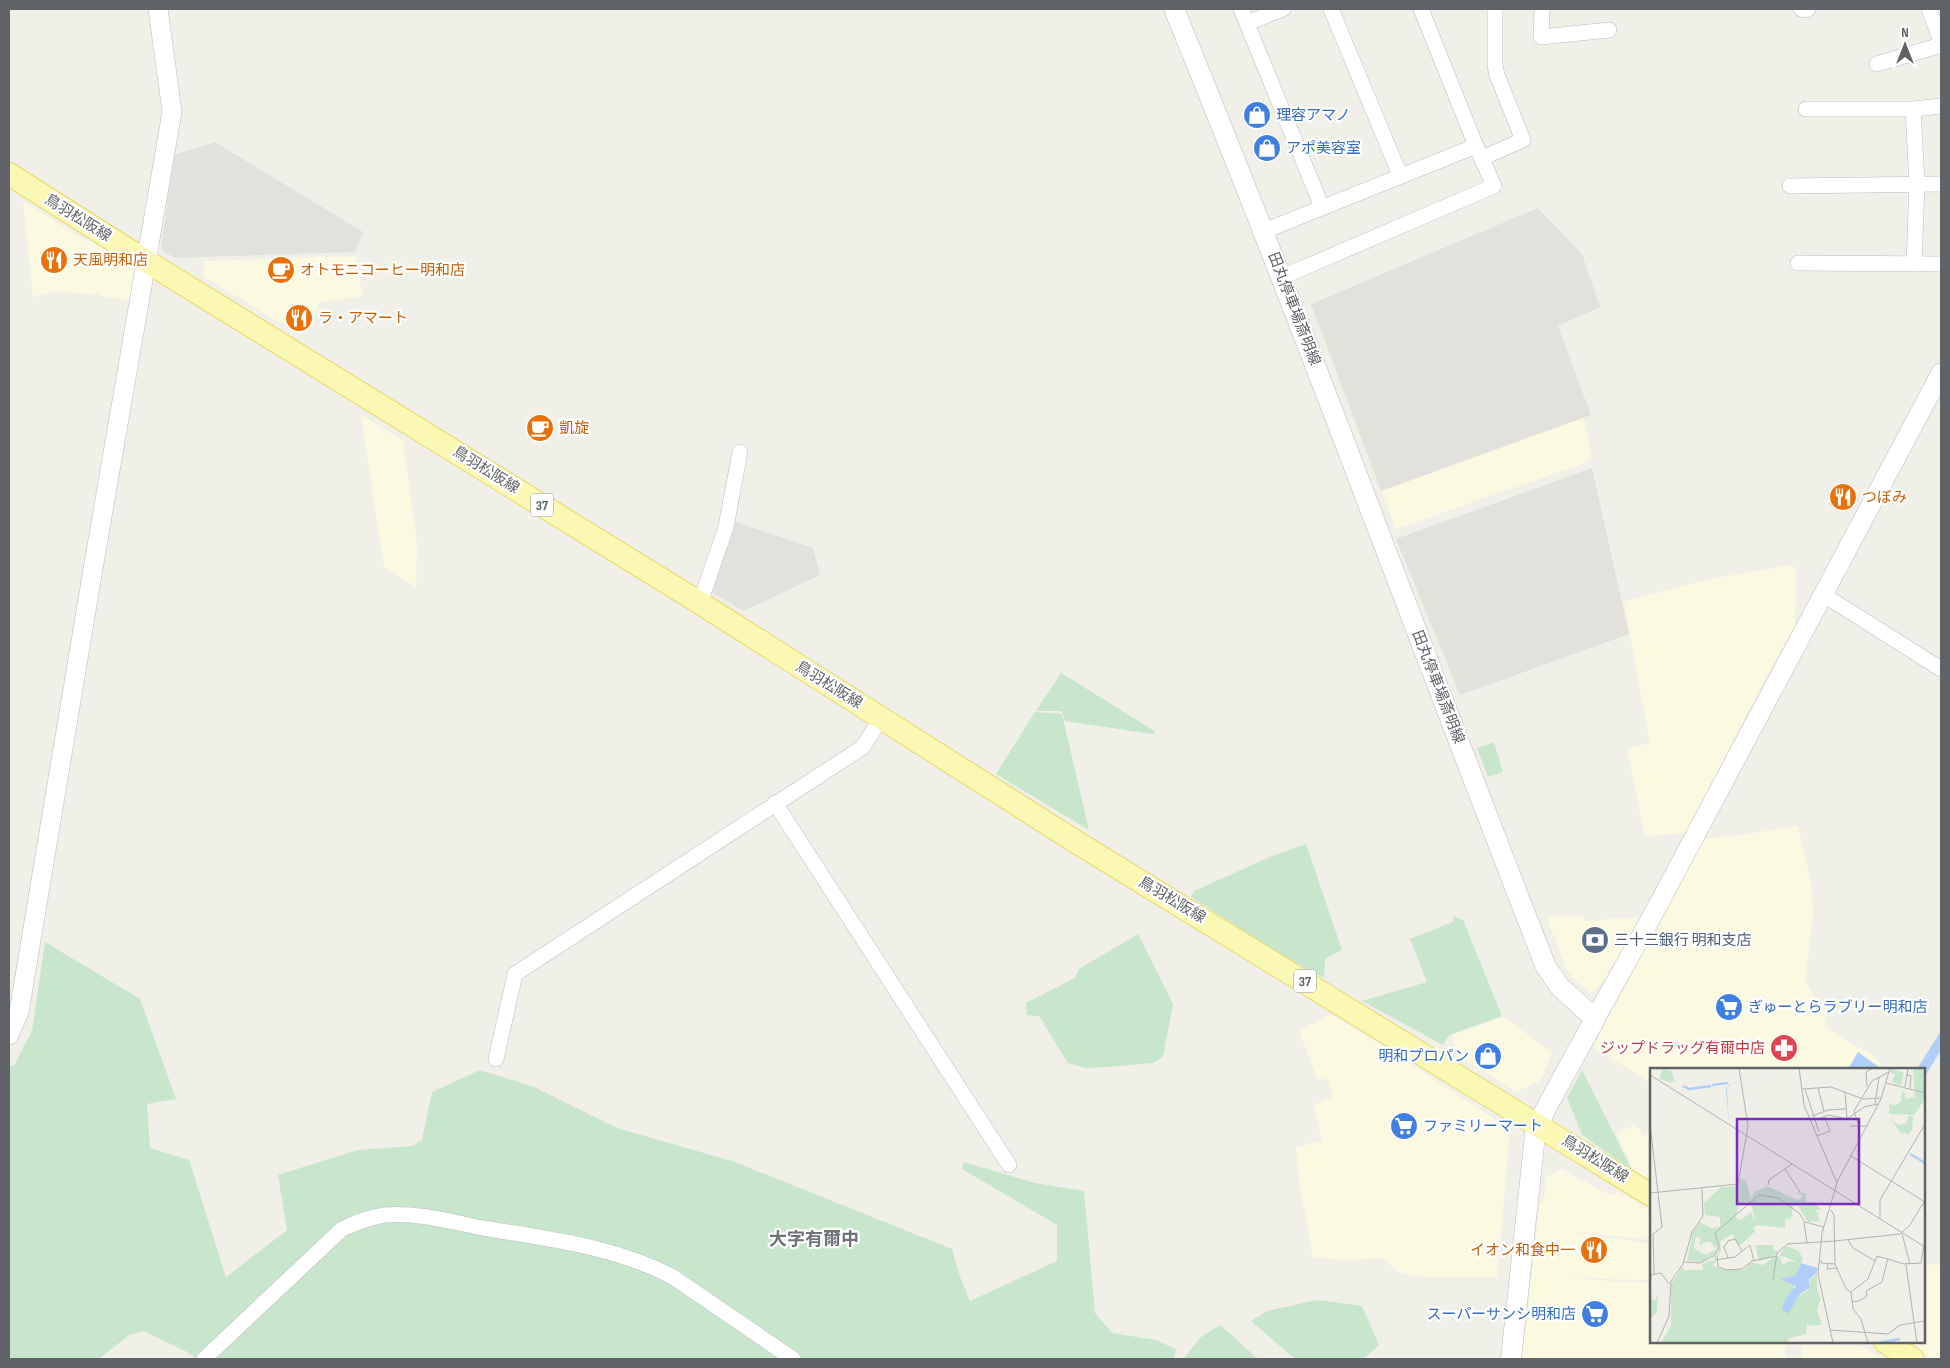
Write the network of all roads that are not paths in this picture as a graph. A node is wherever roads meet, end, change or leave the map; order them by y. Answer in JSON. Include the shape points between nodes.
{"nodes":[{"id":1,"x":158,"y":9,"type":"edge"},
{"id":2,"x":1174,"y":9,"type":"edge"},
{"id":3,"x":1241,"y":9,"type":"edge"},
{"id":4,"x":1283,"y":9,"type":"edge"},
{"id":5,"x":1331,"y":9,"type":"edge"},
{"id":6,"x":1421,"y":9,"type":"edge"},
{"id":7,"x":1495,"y":9,"type":"edge"},
{"id":8,"x":1542,"y":9,"type":"edge"},
{"id":9,"x":1801,"y":9,"type":"edge"},
{"id":10,"x":1808,"y":9,"type":"edge"},
{"id":11,"x":1930,"y":9,"type":"edge"},
{"id":12,"x":1247,"y":23,"type":"junction"},
{"id":13,"x":1609,"y":30,"type":"dead end"},
{"id":14,"x":1941,"y":43,"type":"edge"},
{"id":15,"x":1877,"y":64,"type":"dead end"},
{"id":16,"x":1941,"y":106,"type":"edge"},
{"id":17,"x":1806,"y":109,"type":"dead end"},
{"id":18,"x":1913,"y":109,"type":"junction"},
{"id":19,"x":1479,"y":152,"type":"junction"},
{"id":20,"x":9,"y":174,"type":"edge"},
{"id":21,"x":1400,"y":176,"type":"junction"},
{"id":22,"x":1916,"y":184,"type":"junction"},
{"id":23,"x":1941,"y":184,"type":"edge"},
{"id":24,"x":1790,"y":186,"type":"dead end"},
{"id":25,"x":1322,"y":207,"type":"junction"},
{"id":26,"x":1264,"y":231,"type":"junction"},
{"id":27,"x":146,"y":261,"type":"junction"},
{"id":28,"x":1798,"y":263,"type":"dead end"},
{"id":29,"x":1914,"y":264,"type":"junction"},
{"id":30,"x":1941,"y":264,"type":"edge"},
{"id":31,"x":1282,"y":277,"type":"junction"},
{"id":32,"x":1941,"y":373,"type":"edge"},
{"id":33,"x":740,"y":452,"type":"dead end"},
{"id":34,"x":1824,"y":595,"type":"junction"},
{"id":35,"x":700,"y":603,"type":"junction"},
{"id":36,"x":1941,"y":669,"type":"edge"},
{"id":37,"x":881,"y":718,"type":"junction"},
{"id":38,"x":775,"y":803,"type":"junction"},
{"id":39,"x":1595,"y":1018,"type":"junction"},
{"id":40,"x":9,"y":1035,"type":"edge"},
{"id":41,"x":496,"y":1059,"type":"dead end"},
{"id":42,"x":1538,"y":1124,"type":"junction"},
{"id":43,"x":1009,"y":1165,"type":"dead end"},
{"id":44,"x":1650,"y":1194,"type":"edge"},
{"id":45,"x":1887,"y":1343,"type":"edge"},
{"id":46,"x":204,"y":1359,"type":"edge"},
{"id":47,"x":793,"y":1359,"type":"edge"},
{"id":48,"x":1511,"y":1359,"type":"edge"},
{"id":49,"x":1913,"y":1359,"type":"edge"}],
"edges":[{"from":1,"to":27,"type":"street","via":[[172,112]]},
{"from":2,"to":26,"type":"main road","name":"田丸停車場斎明線"},
{"from":3,"to":12,"type":"street"},
{"from":4,"to":12,"type":"street"},
{"from":5,"to":21,"type":"street"},
{"from":6,"to":19,"type":"street"},
{"from":7,"to":19,"type":"street","via":[[1497,75],[1523,140]]},
{"from":8,"to":13,"type":"street","via":[[1541,37]]},
{"from":9,"to":10,"type":"street"},
{"from":11,"to":14,"type":"street"},
{"from":12,"to":25,"type":"street"},
{"from":14,"to":15,"type":"street"},
{"from":16,"to":18,"type":"street"},
{"from":17,"to":18,"type":"street"},
{"from":18,"to":22,"type":"street"},
{"from":19,"to":21,"type":"street"},
{"from":19,"to":31,"type":"street","via":[[1494,186]]},
{"from":20,"to":27,"type":"main road","name":"鳥羽松阪線","number":"37"},
{"from":21,"to":25,"type":"street"},
{"from":22,"to":23,"type":"street"},
{"from":22,"to":24,"type":"street"},
{"from":22,"to":29,"type":"street"},
{"from":25,"to":26,"type":"street"},
{"from":26,"to":31,"type":"main road","name":"田丸停車場斎明線"},
{"from":27,"to":35,"type":"main road","name":"鳥羽松阪線","number":"37"},
{"from":27,"to":40,"type":"street","via":[[19,1012]]},
{"from":28,"to":29,"type":"street"},
{"from":29,"to":30,"type":"street"},
{"from":31,"to":39,"type":"main road","name":"田丸停車場斎明線","via":[[1546,967],[1560,987]]},
{"from":32,"to":34,"type":"street"},
{"from":33,"to":35,"type":"street","via":[[726,527]]},
{"from":34,"to":36,"type":"street"},
{"from":34,"to":39,"type":"street"},
{"from":35,"to":37,"type":"main road","name":"鳥羽松阪線","number":"37"},
{"from":37,"to":38,"type":"street","via":[[863,747]]},
{"from":37,"to":42,"type":"main road","name":"鳥羽松阪線","number":"37","via":[[1072,840]]},
{"from":38,"to":41,"type":"street","via":[[515,974]]},
{"from":38,"to":43,"type":"street"},
{"from":39,"to":42,"type":"main road"},
{"from":42,"to":44,"type":"main road","name":"鳥羽松阪線","number":"37"},
{"from":42,"to":48,"type":"main road","via":[[1533,1145]]},
{"from":45,"to":49,"type":"main road"},
{"from":46,"to":47,"type":"street","via":[[342,1229],[361,1220],[386,1215],[446,1221],[628,1256],[673,1276]]}]}
